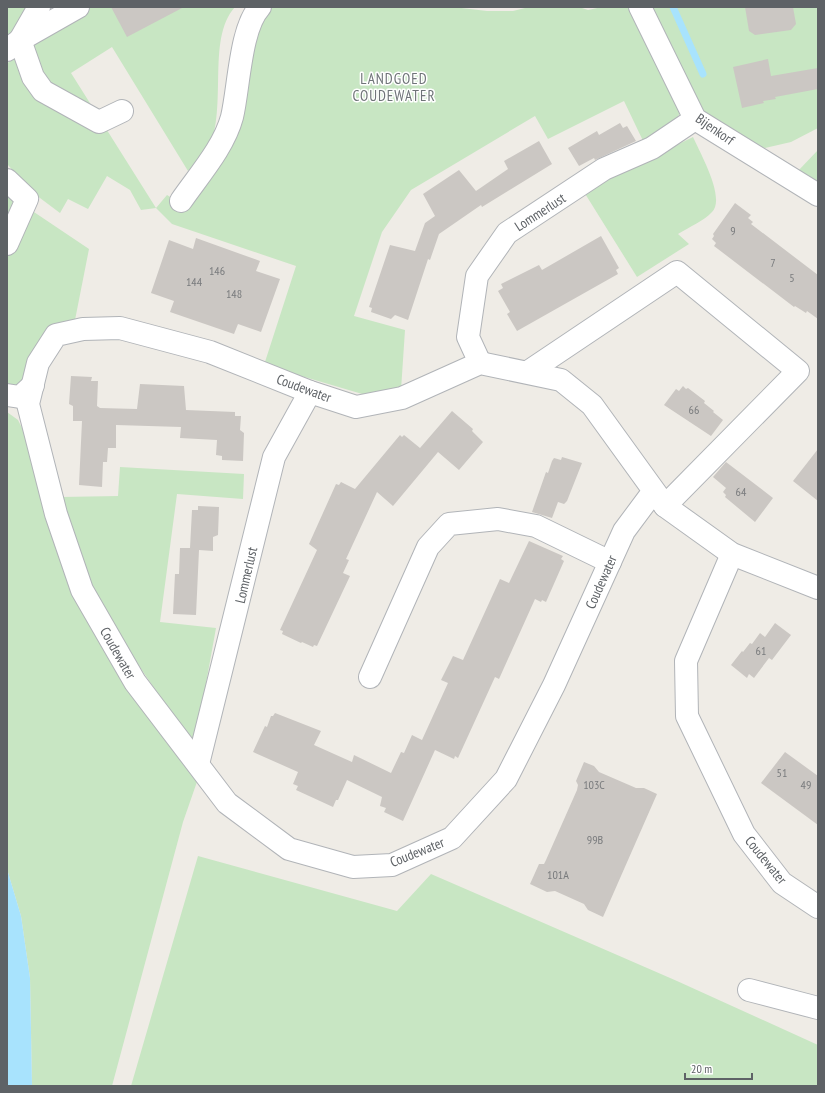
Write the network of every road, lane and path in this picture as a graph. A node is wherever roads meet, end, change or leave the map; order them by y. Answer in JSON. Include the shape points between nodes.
{"nodes":[{"id":1,"x":39,"y":7,"type":"edge"},
{"id":2,"x":78,"y":7,"type":"edge"},
{"id":3,"x":260,"y":7,"type":"edge"},
{"id":4,"x":640,"y":7,"type":"edge"},
{"id":5,"x":13,"y":45,"type":"edge"},
{"id":6,"x":122,"y":111,"type":"dead end"},
{"id":7,"x":695,"y":119,"type":"junction"},
{"id":8,"x":7,"y":180,"type":"edge"},
{"id":9,"x":818,"y":195,"type":"edge"},
{"id":10,"x":181,"y":201,"type":"dead end"},
{"id":11,"x":7,"y":244,"type":"edge"},
{"id":12,"x":480,"y":363,"type":"junction"},
{"id":13,"x":528,"y":372,"type":"junction"},
{"id":14,"x":33,"y":385,"type":"junction"},
{"id":15,"x":310,"y":392,"type":"junction"},
{"id":16,"x":7,"y":395,"type":"edge"},
{"id":17,"x":659,"y":499,"type":"junction"},
{"id":18,"x":732,"y":554,"type":"junction"},
{"id":19,"x":610,"y":562,"type":"junction"},
{"id":20,"x":818,"y":588,"type":"edge"},
{"id":21,"x":370,"y":677,"type":"dead end"},
{"id":22,"x":198,"y":764,"type":"junction"},
{"id":23,"x":818,"y":907,"type":"edge"},
{"id":24,"x":749,"y":990,"type":"dead end"},
{"id":25,"x":818,"y":1008,"type":"edge"}],
"edges":[{"from":1,"to":5,"type":"street"},
{"from":2,"to":5,"type":"street"},
{"from":3,"to":10,"type":"street","via":[[247,34],[232,117],[222,140]]},
{"from":4,"to":7,"type":"street","name":"Bijenkorf"},
{"from":5,"to":6,"type":"street","via":[[44,91],[98,122]]},
{"from":7,"to":9,"type":"street","name":"Bijenkorf"},
{"from":7,"to":12,"type":"street","name":"Lommerlust","via":[[652,148],[604,170],[507,233],[477,276],[468,337]]},
{"from":8,"to":11,"type":"street","via":[[27,199]]},
{"from":12,"to":13,"type":"street"},
{"from":12,"to":15,"type":"street","name":"Coudewater","via":[[402,398],[356,407]]},
{"from":13,"to":17,"type":"street","via":[[560,380],[592,405]]},
{"from":13,"to":17,"type":"street","name":"Coudewater","via":[[677,272],[798,371]]},
{"from":14,"to":15,"type":"street","name":"Coudewater","via":[[38,363],[56,335],[83,329],[120,328],[210,352]]},
{"from":14,"to":16,"type":"street","via":[[20,397]]},
{"from":14,"to":22,"type":"street","name":"Coudewater","via":[[28,404],[56,514],[82,590],[135,682]]},
{"from":15,"to":22,"type":"street","name":"Lommerlust","via":[[274,457]]},
{"from":17,"to":18,"type":"street"},
{"from":17,"to":19,"type":"street","name":"Coudewater","via":[[624,531]]},
{"from":18,"to":20,"type":"street"},
{"from":18,"to":23,"type":"street","name":"Coudewater","via":[[686,661],[687,716],[744,834],[782,883]]},
{"from":19,"to":21,"type":"street","via":[[536,526],[498,519],[449,524],[428,547]]},
{"from":19,"to":22,"type":"street","name":"Coudewater","via":[[554,685],[506,779],[452,838],[392,865],[353,867],[290,849],[227,803]]},
{"from":24,"to":25,"type":"street"}]}
